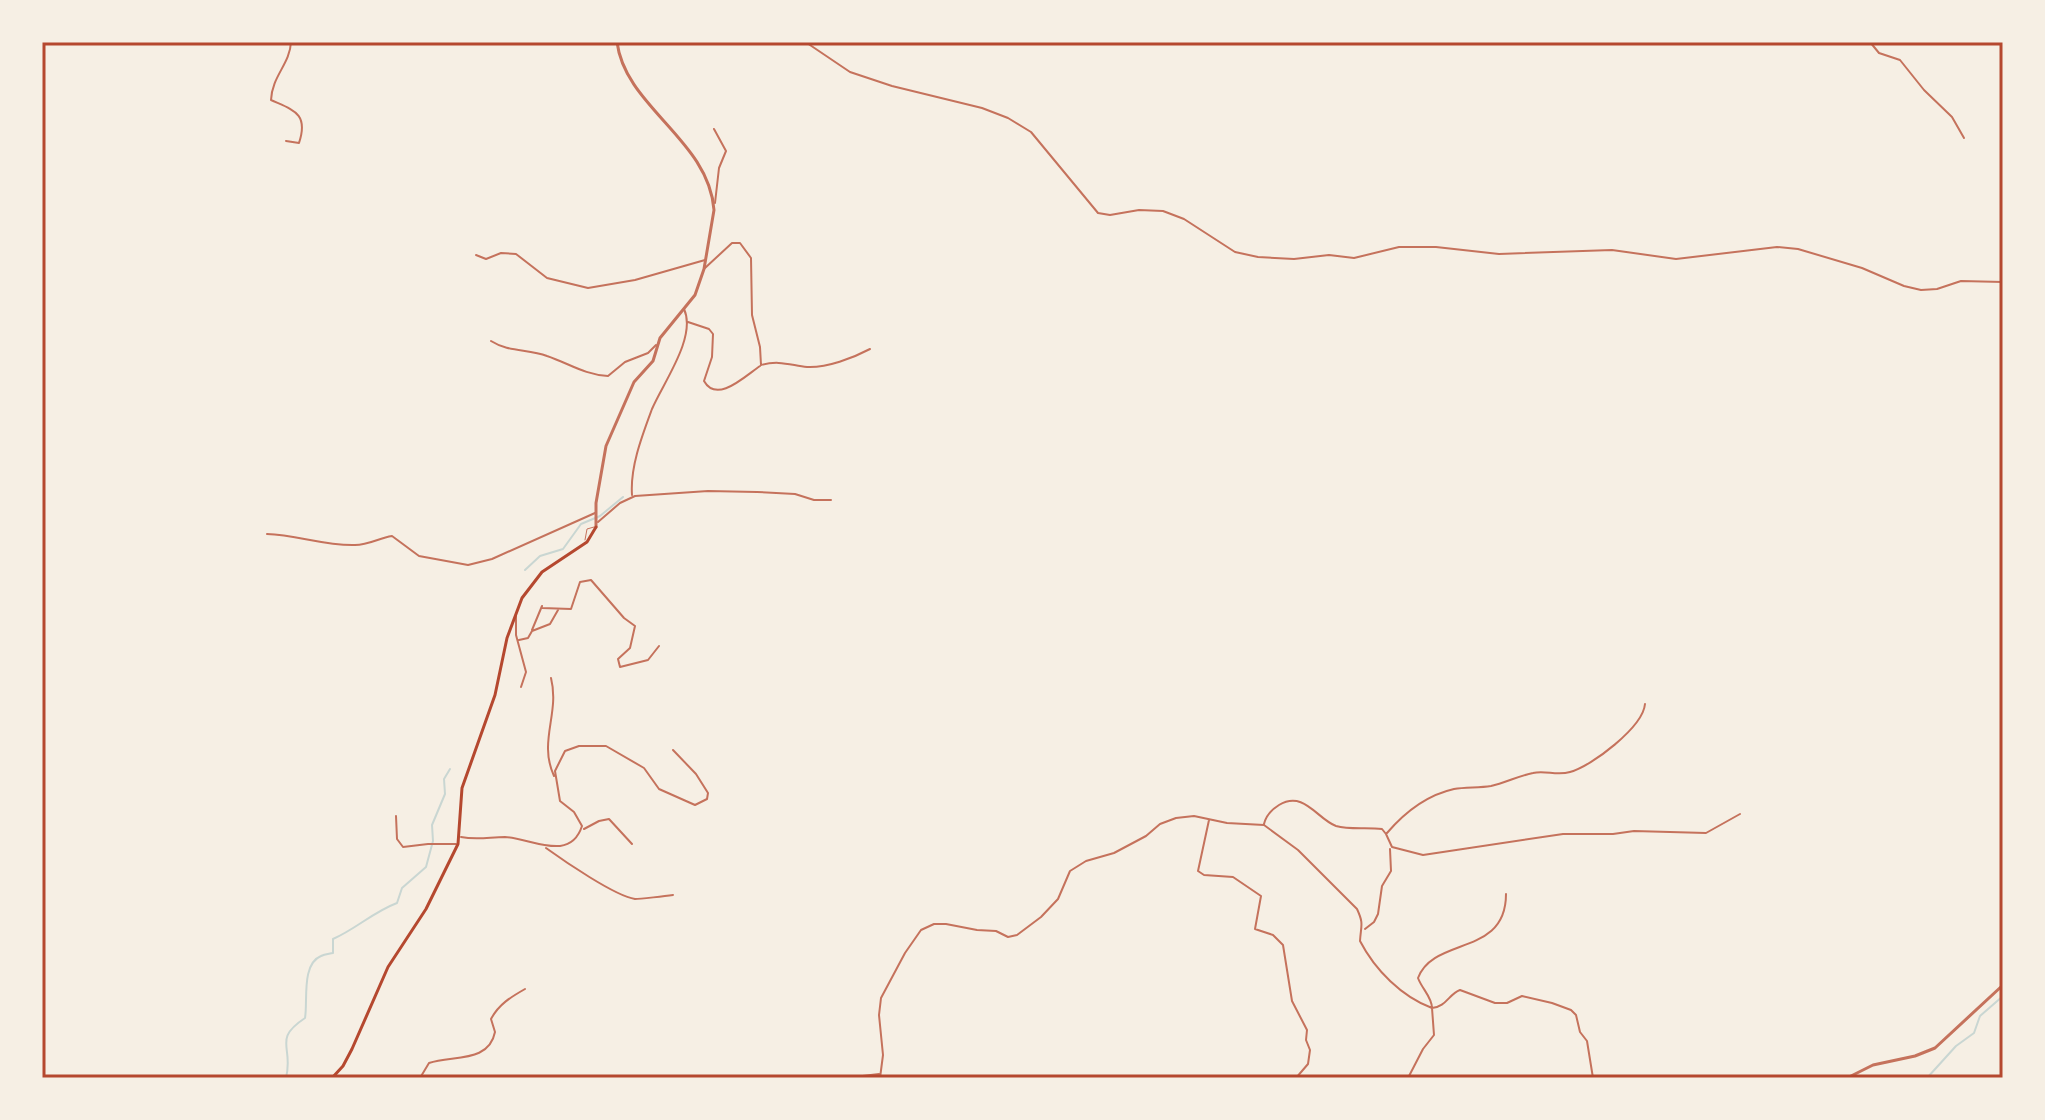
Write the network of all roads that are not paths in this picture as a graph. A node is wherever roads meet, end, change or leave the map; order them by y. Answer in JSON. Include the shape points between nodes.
{"nodes":[{"id":1,"x":291,"y":42,"type":"edge"},
{"id":2,"x":617,"y":42,"type":"edge"},
{"id":3,"x":777,"y":42,"type":"edge"},
{"id":4,"x":1870,"y":42,"type":"edge"},
{"id":5,"x":714,"y":129,"type":"dead end"},
{"id":6,"x":1964,"y":138,"type":"dead end"},
{"id":7,"x":286,"y":141,"type":"dead end"},
{"id":8,"x":714,"y":204,"type":"junction"},
{"id":9,"x":476,"y":255,"type":"dead end"},
{"id":10,"x":705,"y":260,"type":"junction"},
{"id":11,"x":704,"y":269,"type":"junction"},
{"id":12,"x":2003,"y":282,"type":"edge"},
{"id":13,"x":684,"y":309,"type":"junction"},
{"id":14,"x":687,"y":321,"type":"junction"},
{"id":15,"x":491,"y":341,"type":"dead end"},
{"id":16,"x":658,"y":345,"type":"junction"},
{"id":17,"x":870,"y":349,"type":"dead end"},
{"id":18,"x":761,"y":365,"type":"junction"},
{"id":19,"x":632,"y":496,"type":"junction"},
{"id":20,"x":831,"y":500,"type":"dead end"},
{"id":21,"x":596,"y":520,"type":"junction"},
{"id":22,"x":267,"y":534,"type":"dead end"},
{"id":23,"x":587,"y":542,"type":"junction"},
{"id":24,"x":559,"y":610,"type":"junction"},
{"id":25,"x":516,"y":614,"type":"junction"},
{"id":26,"x":532,"y":631,"type":"junction"},
{"id":27,"x":517,"y":640,"type":"junction"},
{"id":28,"x":659,"y":646,"type":"dead end"},
{"id":29,"x":551,"y":678,"type":"dead end"},
{"id":30,"x":521,"y":687,"type":"dead end"},
{"id":31,"x":1645,"y":704,"type":"dead end"},
{"id":32,"x":673,"y":750,"type":"dead end"},
{"id":33,"x":554,"y":777,"type":"junction"},
{"id":34,"x":1740,"y":814,"type":"dead end"},
{"id":35,"x":396,"y":816,"type":"dead end"},
{"id":36,"x":1209,"y":819,"type":"junction"},
{"id":37,"x":1264,"y":825,"type":"junction"},
{"id":38,"x":582,"y":829,"type":"junction"},
{"id":39,"x":1386,"y":834,"type":"junction"},
{"id":40,"x":460,"y":837,"type":"junction"},
{"id":41,"x":458,"y":844,"type":"junction"},
{"id":42,"x":632,"y":844,"type":"dead end"},
{"id":43,"x":545,"y":847,"type":"junction"},
{"id":44,"x":1392,"y":847,"type":"junction"},
{"id":45,"x":1506,"y":894,"type":"dead end"},
{"id":46,"x":673,"y":895,"type":"dead end"},
{"id":47,"x":1364,"y":930,"type":"junction"},
{"id":48,"x":2003,"y":985,"type":"edge"},
{"id":49,"x":525,"y":989,"type":"dead end"},
{"id":50,"x":1432,"y":1008,"type":"junction"},
{"id":51,"x":334,"y":1076,"type":"edge"},
{"id":52,"x":880,"y":1076,"type":"edge"},
{"id":53,"x":341,"y":1078,"type":"edge"},
{"id":54,"x":420,"y":1078,"type":"edge"},
{"id":55,"x":846,"y":1078,"type":"edge"},
{"id":56,"x":1296,"y":1078,"type":"edge"},
{"id":57,"x":1408,"y":1078,"type":"edge"},
{"id":58,"x":1593,"y":1078,"type":"edge"},
{"id":59,"x":1847,"y":1078,"type":"edge"}],
"edges":[{"from":1,"to":7,"type":"street","via":[[288,62],[271,94],[271,100],[292,107],[301,120],[299,143]]},
{"from":2,"to":8,"type":"street","via":[[626,72],[694,156]]},
{"from":3,"to":12,"type":"street","via":[[807,43],[850,72],[1008,118],[1031,132],[1098,213],[1163,211],[1246,255],[1354,258],[1423,247],[1499,254],[1612,250],[1676,259],[1777,247],[1862,268],[1921,290],[1961,281]]},
{"from":4,"to":6,"type":"street","via":[[1879,53],[1900,60],[1952,117]]},
{"from":5,"to":8,"type":"street","via":[[726,150]]},
{"from":8,"to":10,"type":"street"},
{"from":9,"to":10,"type":"street","via":[[486,259],[516,254],[547,278],[588,288]]},
{"from":10,"to":11,"type":"street"},
{"from":11,"to":13,"type":"street"},
{"from":11,"to":18,"type":"street","via":[[732,243],[746,248]]},
{"from":13,"to":14,"type":"street"},
{"from":13,"to":16,"type":"street"},
{"from":14,"to":18,"type":"street","via":[[713,334],[704,381],[709,389],[724,389]]},
{"from":14,"to":19,"type":"street","via":[[680,354],[644,432]]},
{"from":15,"to":16,"type":"street","via":[[608,376]]},
{"from":16,"to":21,"type":"street","via":[[653,361],[634,382],[606,446]]},
{"from":17,"to":18,"type":"street","via":[[818,366]]},
{"from":19,"to":20,"type":"street","via":[[751,491]]},
{"from":19,"to":21,"type":"street"},
{"from":21,"to":22,"type":"street","via":[[468,565],[419,556],[392,536],[358,546]]},
{"from":21,"to":23,"type":"main road"},
{"from":21,"to":23,"type":"lane","via":[[587,529]]},
{"from":23,"to":25,"type":"main road","via":[[542,572]]},
{"from":24,"to":26,"type":"street","via":[[550,624]]},
{"from":24,"to":26,"type":"street","via":[[542,607]]},
{"from":24,"to":28,"type":"street","via":[[571,609],[580,582],[591,580],[635,626],[630,648],[618,659],[620,667],[648,660]]},
{"from":25,"to":27,"type":"street"},
{"from":25,"to":40,"type":"main road","via":[[462,788]]},
{"from":26,"to":27,"type":"street"},
{"from":27,"to":30,"type":"street","via":[[526,672]]},
{"from":29,"to":33,"type":"street","via":[[555,704],[547,760]]},
{"from":31,"to":39,"type":"street","via":[[1636,724],[1583,767],[1442,793],[1408,811]]},
{"from":32,"to":33,"type":"street","via":[[696,774],[707,799],[689,805],[659,789],[644,768],[606,746],[565,751]]},
{"from":33,"to":38,"type":"street","via":[[560,801],[574,812]]},
{"from":34,"to":44,"type":"street","via":[[1706,833],[1563,834],[1423,855]]},
{"from":35,"to":41,"type":"street","via":[[397,839],[403,847]]},
{"from":36,"to":37,"type":"street"},
{"from":36,"to":52,"type":"street","via":[[1176,818],[1114,853],[1086,861],[1070,871],[1058,899],[1017,935],[946,924],[921,930],[879,1005]]},
{"from":36,"to":56,"type":"street","via":[[1198,871],[1233,877],[1261,896],[1256,932],[1273,935],[1283,945],[1292,1001],[1307,1030],[1310,1050],[1308,1064]]},
{"from":37,"to":39,"type":"street","via":[[1271,811],[1288,801],[1306,804],[1340,827],[1382,829]]},
{"from":37,"to":47,"type":"street","via":[[1342,892],[1357,909]]},
{"from":38,"to":42,"type":"street","via":[[609,819]]},
{"from":38,"to":43,"type":"street","via":[[568,845]]},
{"from":39,"to":44,"type":"street"},
{"from":40,"to":41,"type":"main road"},
{"from":40,"to":43,"type":"street","via":[[508,837]]},
{"from":41,"to":51,"type":"main road"},
{"from":43,"to":46,"type":"street","via":[[636,899]]},
{"from":44,"to":47,"type":"street","via":[[1378,914]]},
{"from":45,"to":50,"type":"street","via":[[1505,910],[1493,931],[1419,973]]},
{"from":47,"to":50,"type":"street","via":[[1360,941],[1391,981],[1411,1000]]},
{"from":48,"to":59,"type":"street","via":[[1930,1051],[1873,1065]]},
{"from":49,"to":54,"type":"street","via":[[494,1014],[489,1048],[480,1055],[429,1063]]},
{"from":50,"to":57,"type":"street","via":[[1433,1039]]},
{"from":50,"to":58,"type":"street","via":[[1460,990],[1500,1004],[1522,996],[1564,1007],[1576,1015],[1587,1041]]},
{"from":51,"to":53,"type":"street"},
{"from":52,"to":55,"type":"street"}]}
